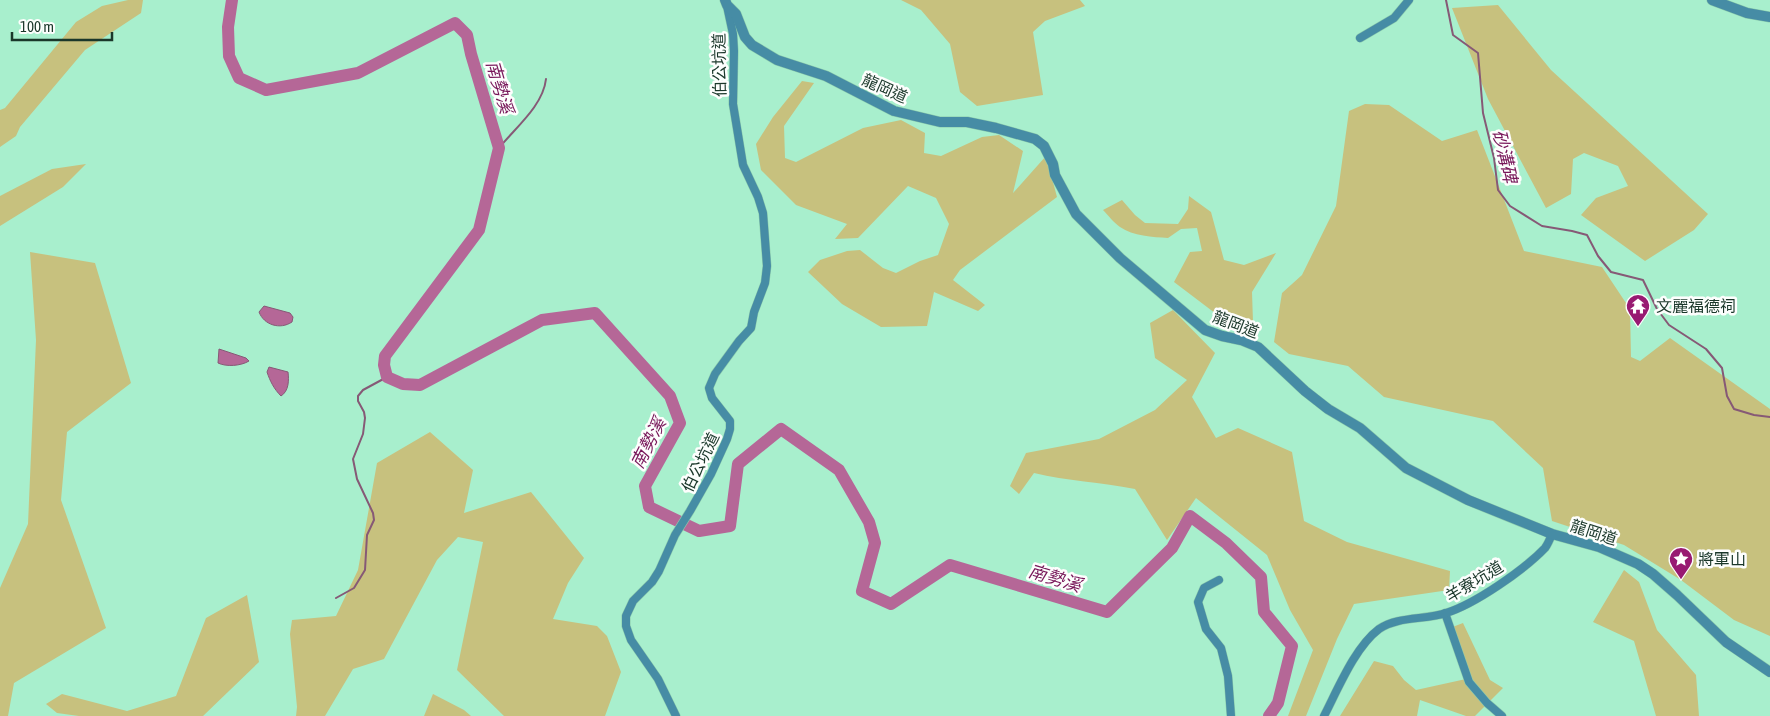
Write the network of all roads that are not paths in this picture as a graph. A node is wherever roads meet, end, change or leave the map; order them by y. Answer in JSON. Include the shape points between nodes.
{"nodes":[{"id":1,"x":1409,"y":0,"type":"edge"},
{"id":2,"x":1712,"y":0,"type":"edge"},
{"id":3,"x":726,"y":2,"type":"edge"},
{"id":4,"x":1770,"y":17,"type":"edge"},
{"id":5,"x":1360,"y":38,"type":"dead end"},
{"id":6,"x":1552,"y":534,"type":"junction"},
{"id":7,"x":1219,"y":580,"type":"dead end"},
{"id":8,"x":1445,"y":613,"type":"junction"},
{"id":9,"x":1770,"y":672,"type":"edge"},
{"id":10,"x":676,"y":716,"type":"edge"},
{"id":11,"x":1231,"y":716,"type":"edge"},
{"id":12,"x":1324,"y":716,"type":"edge"},
{"id":13,"x":1502,"y":716,"type":"edge"}],
"edges":[{"from":1,"to":5,"type":"street","via":[[1394,18]]},
{"from":2,"to":4,"type":"street","via":[[1747,13]]},
{"from":3,"to":6,"type":"street","name":"龍岡道","via":[[736,14],[745,37],[757,49],[777,60],[826,76],[894,111],[940,122],[967,122],[1035,139],[1044,146],[1076,214],[1120,258],[1205,330],[1258,347],[1313,397],[1360,428],[1406,468],[1468,500]]},
{"from":3,"to":10,"type":"street","name":"伯公坑道","via":[[733,34],[734,113],[743,165],[763,213],[767,266],[751,328],[715,374],[709,388],[712,398],[730,421],[730,429],[712,474],[675,535],[652,582],[633,602],[626,616],[631,640],[658,678]]},
{"from":6,"to":8,"type":"street","name":"羊寮坑道","via":[[1546,546],[1505,580],[1474,600]]},
{"from":6,"to":9,"type":"street","name":"龍岡道","via":[[1599,547],[1638,564],[1678,595],[1726,642]]},
{"from":7,"to":11,"type":"street","via":[[1204,588],[1198,602],[1206,629],[1221,648],[1228,676]]},
{"from":8,"to":12,"type":"street","name":"羊寮坑道","via":[[1395,622],[1370,637],[1363,644]]},
{"from":8,"to":13,"type":"street","via":[[1469,682]]}]}
